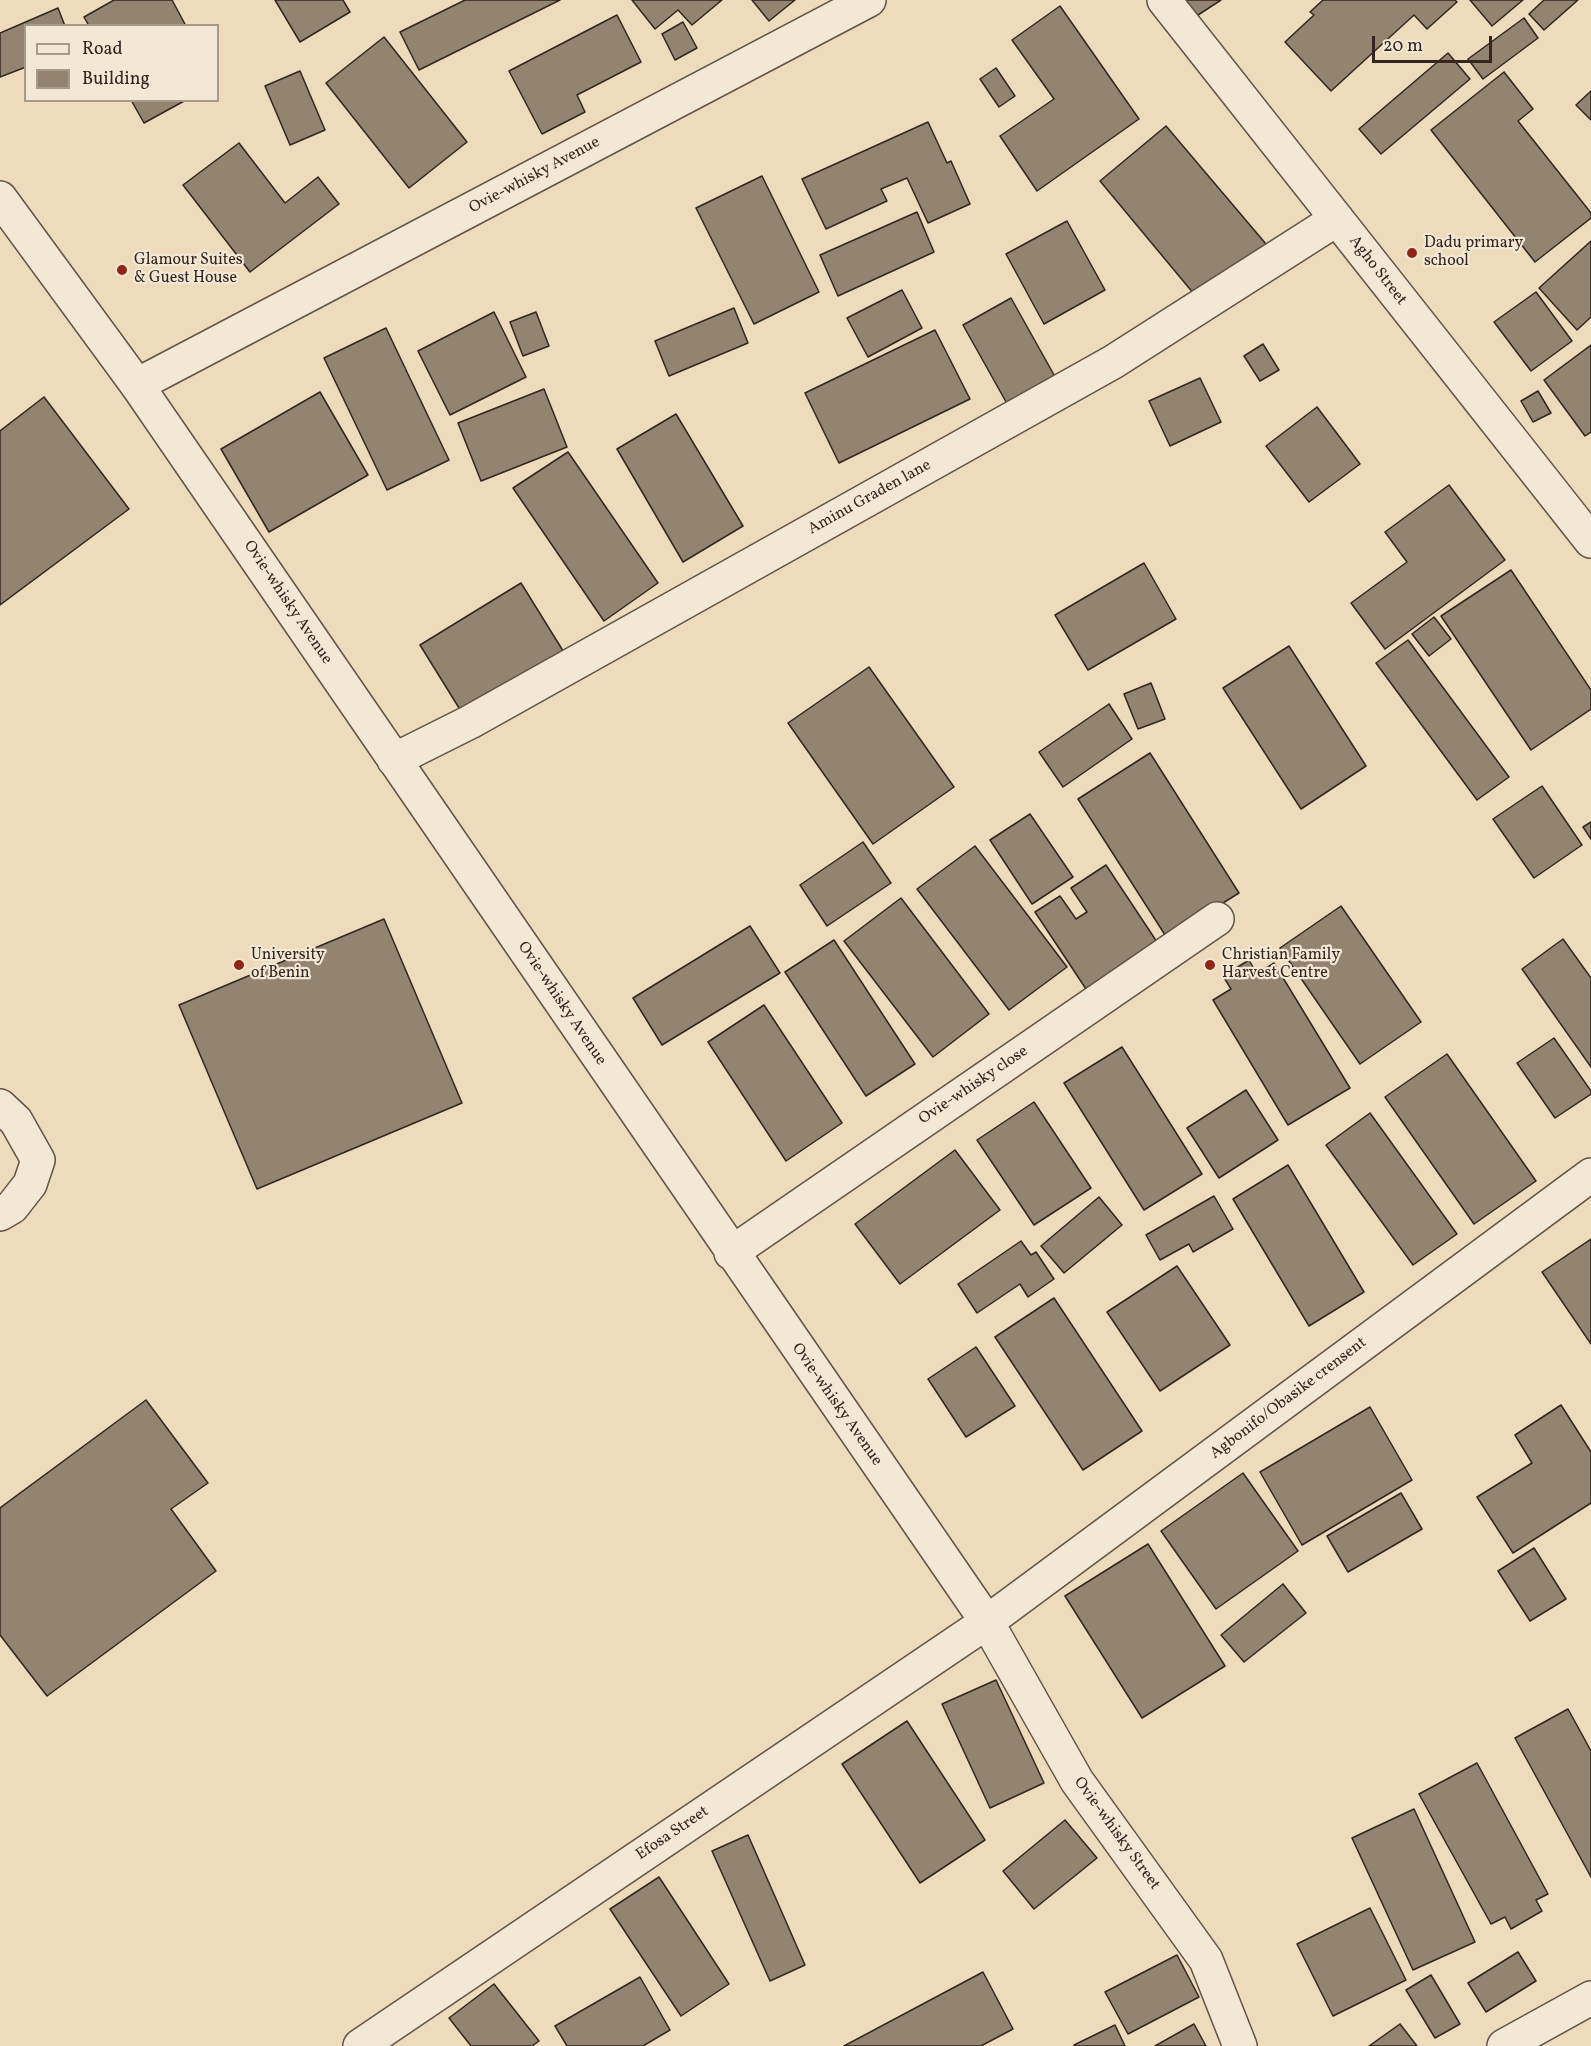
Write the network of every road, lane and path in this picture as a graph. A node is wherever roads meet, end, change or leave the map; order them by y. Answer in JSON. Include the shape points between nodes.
{"nodes":[{"id":1,"x":869,"y":0,"type":"edge"},
{"id":2,"x":1164,"y":0,"type":"edge"},
{"id":3,"x":0,"y":198,"type":"edge"},
{"id":4,"x":1337,"y":219,"type":"junction"},
{"id":5,"x":137,"y":385,"type":"junction"},
{"id":6,"x":1591,"y":541,"type":"edge"},
{"id":7,"x":394,"y":760,"type":"junction"},
{"id":8,"x":1217,"y":919,"type":"dead end"},
{"id":9,"x":0,"y":1106,"type":"edge"},
{"id":10,"x":1591,"y":1175,"type":"edge"},
{"id":11,"x":0,"y":1214,"type":"edge"},
{"id":12,"x":731,"y":1253,"type":"junction"},
{"id":13,"x":987,"y":1623,"type":"junction"},
{"id":14,"x":1591,"y":1998,"type":"edge"},
{"id":15,"x":360,"y":2046,"type":"edge"},
{"id":16,"x":1240,"y":2046,"type":"edge"},
{"id":17,"x":1504,"y":2046,"type":"edge"}],
"edges":[{"from":1,"to":5,"type":"street","name":"Ovie-whisky Avenue"},
{"from":2,"to":4,"type":"street","name":"Agho Street"},
{"from":3,"to":5,"type":"street","name":"Ovie-whisky Avenue"},
{"from":4,"to":6,"type":"street","name":"Agho Street"},
{"from":4,"to":7,"type":"street","name":"Aminu Graden lane","via":[[1113,362],[480,716]]},
{"from":5,"to":7,"type":"street","name":"Ovie-whisky Avenue"},
{"from":7,"to":12,"type":"street","name":"Ovie-whisky Avenue"},
{"from":8,"to":12,"type":"street","name":"Ovie-whisky close"},
{"from":9,"to":11,"type":"street","via":[[16,1121],[38,1160],[30,1184],[12,1207]]},
{"from":10,"to":13,"type":"street","name":"Agbonifo/Obasike crensent"},
{"from":12,"to":13,"type":"street","name":"Ovie-whisky Avenue"},
{"from":13,"to":15,"type":"street","name":"Efosa Street"},
{"from":13,"to":16,"type":"street","name":"Ovie-whisky Street","via":[[1077,1781],[1206,1960]]},
{"from":14,"to":17,"type":"street"}]}
